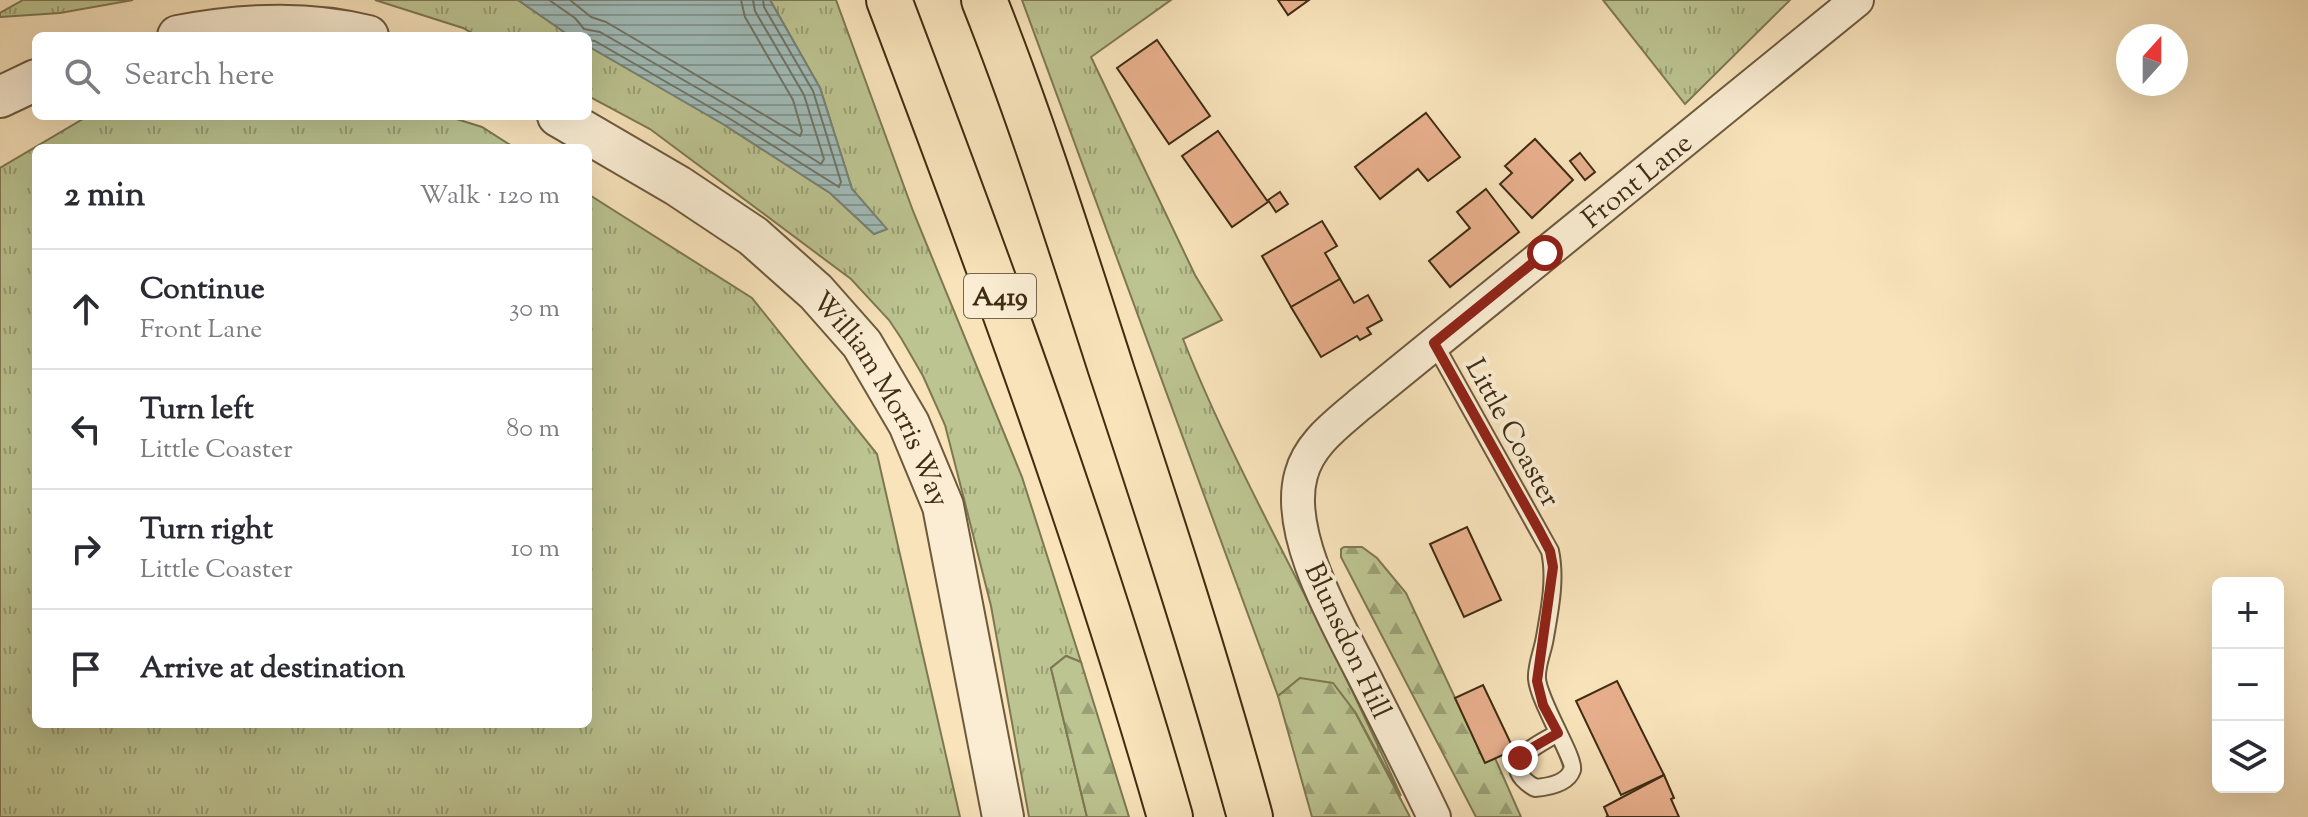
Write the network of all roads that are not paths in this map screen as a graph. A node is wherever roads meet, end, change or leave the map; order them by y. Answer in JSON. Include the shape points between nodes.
{"nodes":[{"id":1,"x":889,"y":0,"type":"edge"},
{"id":2,"x":984,"y":0,"type":"edge"},
{"id":3,"x":1857,"y":0,"type":"edge"},
{"id":4,"x":206,"y":32,"type":"edge"},
{"id":5,"x":341,"y":32,"type":"edge"},
{"id":6,"x":32,"y":82,"type":"edge"},
{"id":7,"x":0,"y":97,"type":"edge"},
{"id":8,"x":565,"y":120,"type":"edge"},
{"id":9,"x":1434,"y":343,"type":"junction"},
{"id":10,"x":1309,"y":456,"type":"joint"},
{"id":11,"x":1558,"y":733,"type":"dead end"},
{"id":12,"x":1003,"y":817,"type":"edge"},
{"id":13,"x":1170,"y":817,"type":"edge"},
{"id":14,"x":1250,"y":817,"type":"edge"},
{"id":15,"x":1434,"y":817,"type":"edge"}],
"edges":[{"from":1,"to":13,"type":"highway","number":"A419","via":[[988,263],[1103,595]]},
{"from":2,"to":14,"type":"highway","via":[[1184,590]]},
{"from":3,"to":9,"type":"street","name":"Front Lane"},
{"from":4,"to":5,"type":"street","via":[[262,24]]},
{"from":6,"to":7,"type":"street"},
{"from":8,"to":12,"type":"street","name":"William Morris Way","via":[[753,236],[816,292],[862,344],[909,424],[943,506]]},
{"from":9,"to":10,"type":"street","name":"Front Lane","via":[[1324,436]]},
{"from":9,"to":11,"type":"lane","name":"Little Coaster","via":[[1550,551],[1550,600],[1537,681]]},
{"from":10,"to":15,"type":"street","name":"Blunsdon Hill","via":[[1299,506],[1316,579]]}]}
